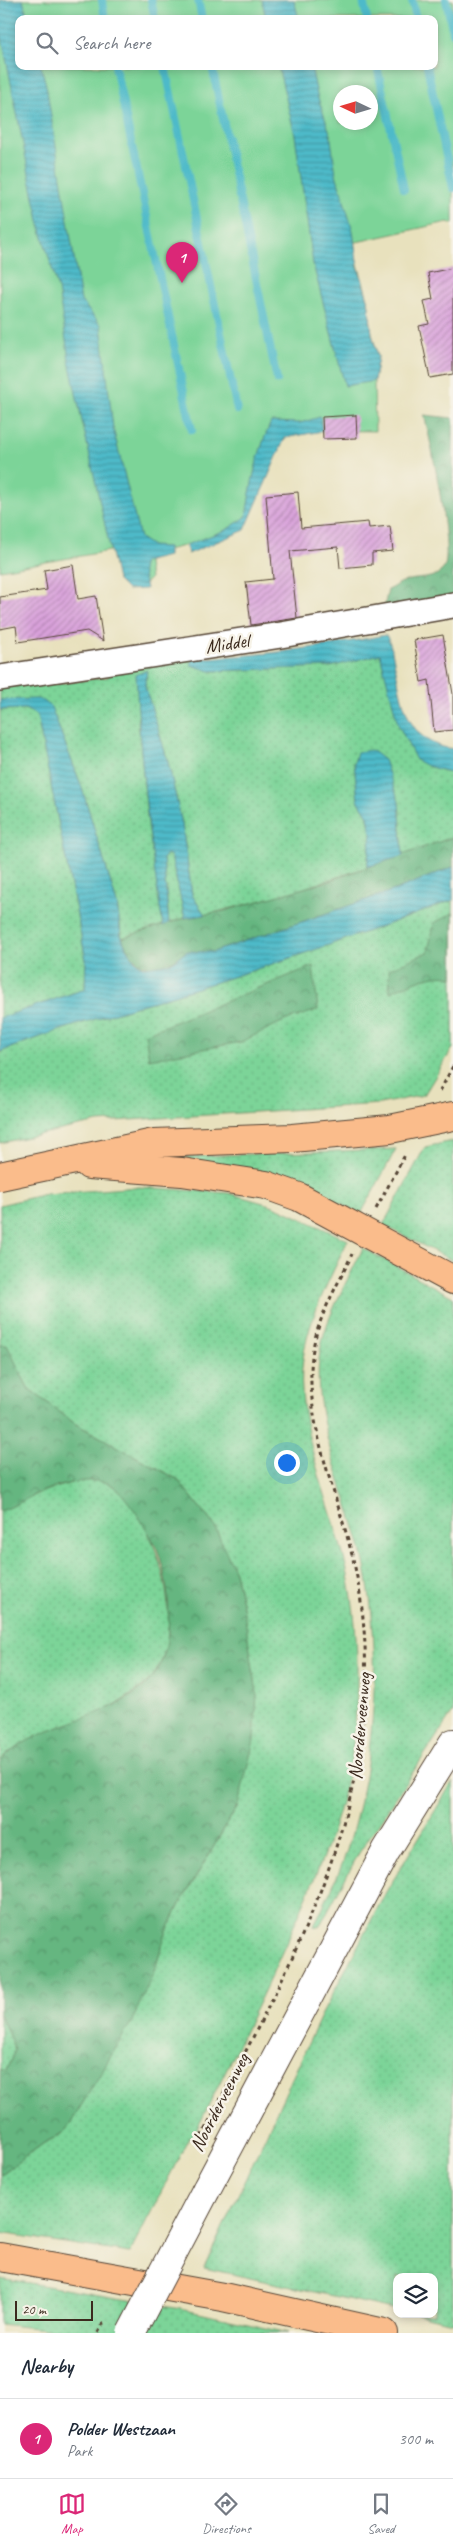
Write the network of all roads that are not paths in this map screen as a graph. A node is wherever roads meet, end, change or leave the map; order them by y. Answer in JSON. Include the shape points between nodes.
{"nodes":[{"id":1,"x":453,"y":605,"type":"edge"},
{"id":2,"x":0,"y":678,"type":"edge"},
{"id":3,"x":453,"y":1116,"type":"edge"},
{"id":4,"x":55,"y":1162,"type":"junction"},
{"id":5,"x":0,"y":1176,"type":"edge"},
{"id":6,"x":453,"y":1280,"type":"edge"},
{"id":7,"x":453,"y":1743,"type":"edge"},
{"id":8,"x":0,"y":2256,"type":"edge"},
{"id":9,"x":131,"y":2333,"type":"edge"},
{"id":10,"x":384,"y":2333,"type":"edge"}],
"edges":[{"from":1,"to":2,"type":"street","name":"Middel"},
{"from":3,"to":4,"type":"highway","via":[[390,1130],[292,1138],[154,1143]]},
{"from":4,"to":5,"type":"highway"},
{"from":4,"to":6,"type":"highway","via":[[182,1172],[266,1185],[299,1197]]},
{"from":7,"to":9,"type":"street","name":"Noorderveenweg","bridge":true,"via":[[386,1851]]},
{"from":8,"to":10,"type":"highway","via":[[213,2295]]}]}
